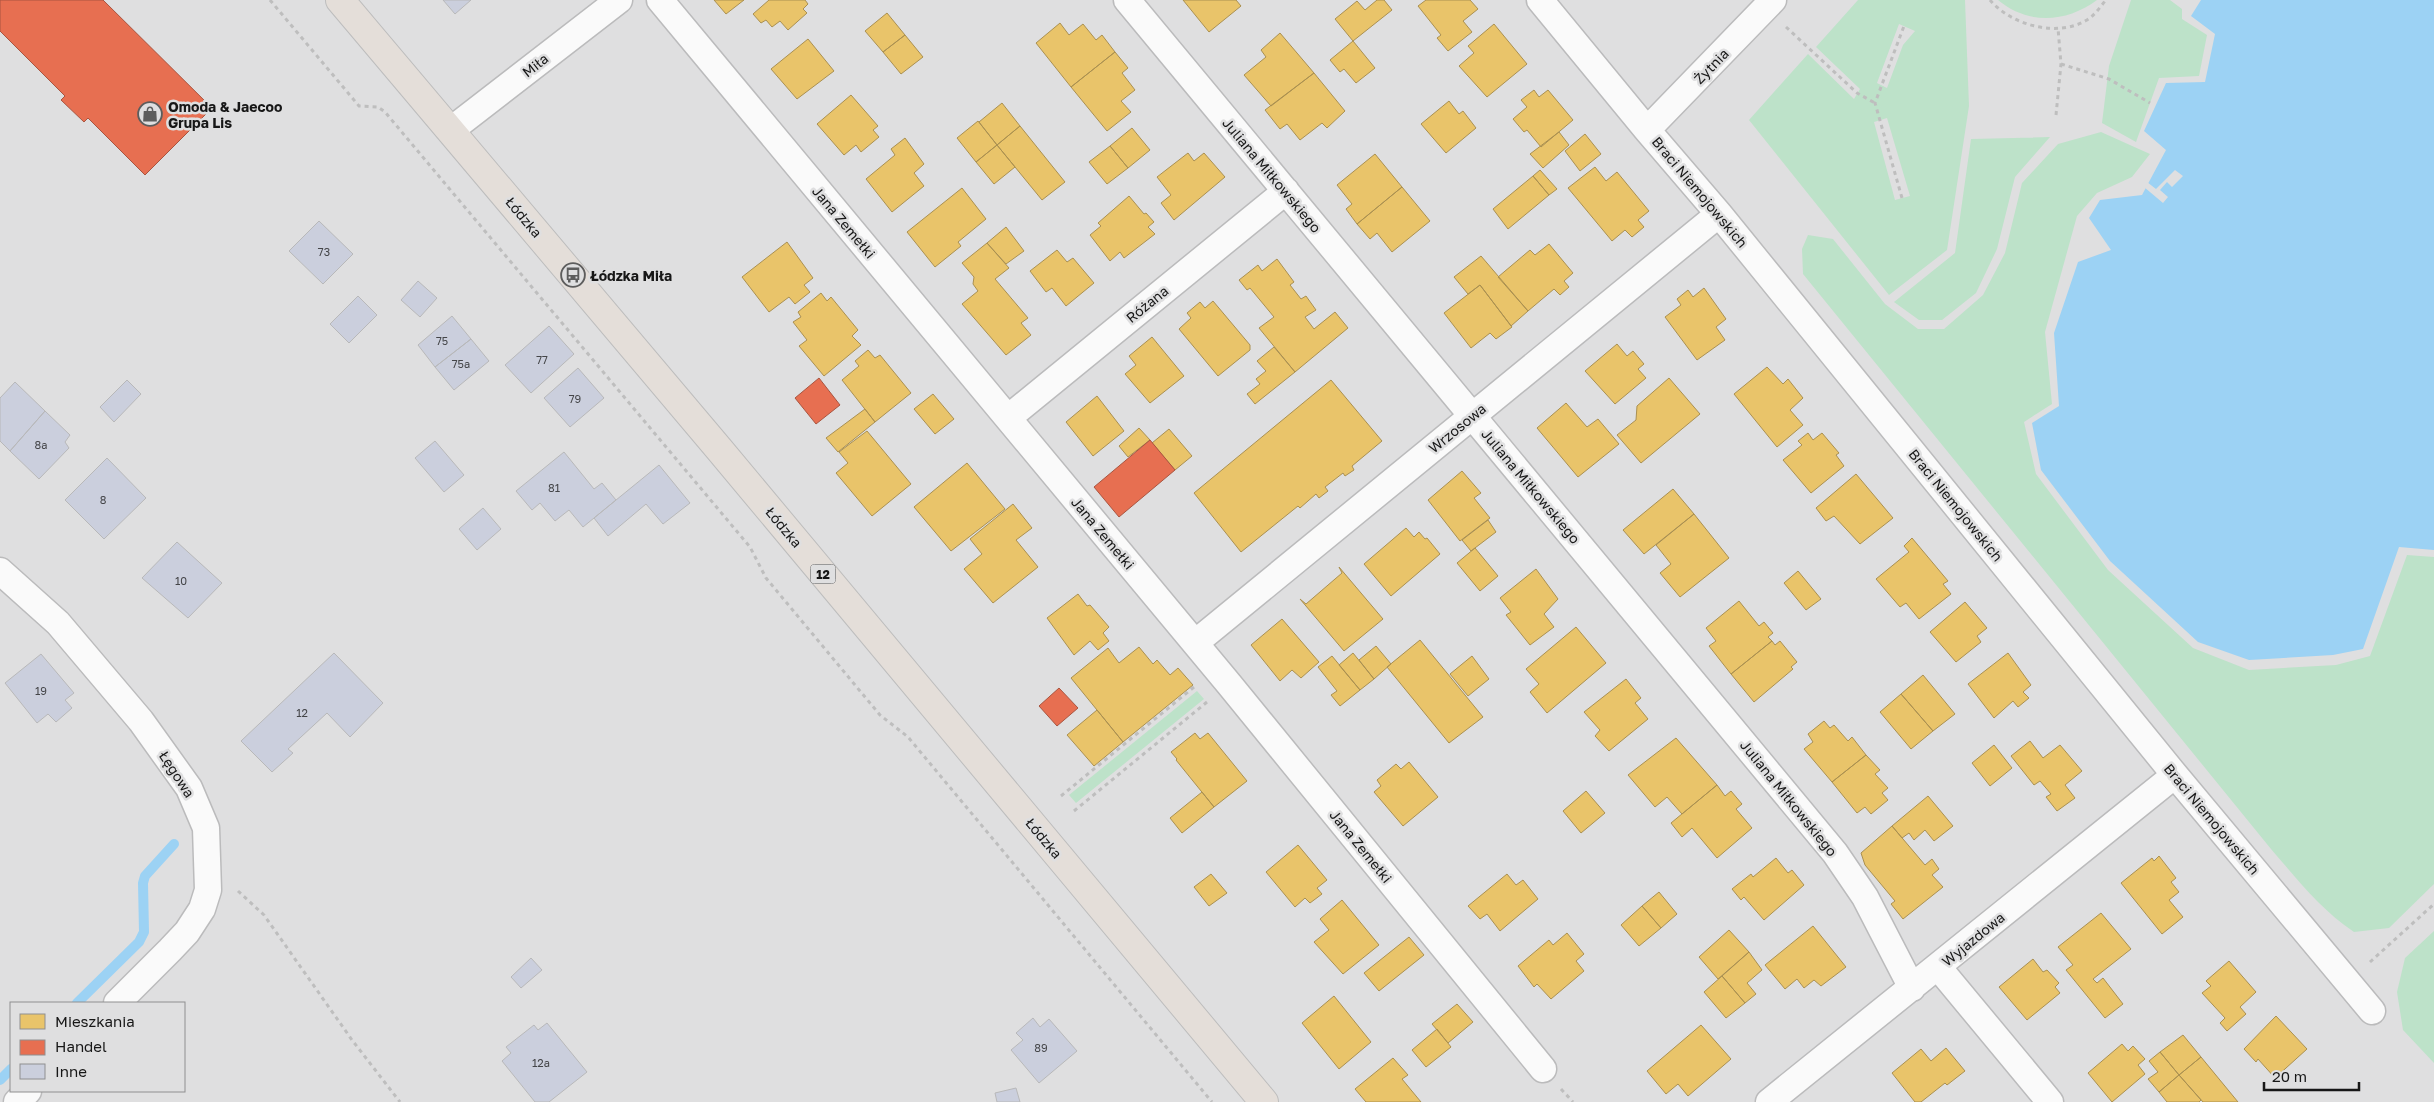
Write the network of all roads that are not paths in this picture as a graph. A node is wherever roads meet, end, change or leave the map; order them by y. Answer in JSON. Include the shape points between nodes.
{"nodes":[{"id":1,"x":340,"y":0,"type":"edge"},
{"id":2,"x":619,"y":0,"type":"edge"},
{"id":3,"x":660,"y":0,"type":"edge"},
{"id":4,"x":1127,"y":0,"type":"edge"},
{"id":5,"x":1540,"y":0,"type":"edge"},
{"id":6,"x":1769,"y":4,"type":"edge"},
{"id":7,"x":451,"y":130,"type":"junction"},
{"id":8,"x":1647,"y":130,"type":"junction"},
{"id":9,"x":1286,"y":191,"type":"junction"},
{"id":10,"x":1719,"y":214,"type":"junction"},
{"id":11,"x":1472,"y":416,"type":"junction"},
{"id":12,"x":1008,"y":418,"type":"junction"},
{"id":13,"x":0,"y":571,"type":"edge"},
{"id":14,"x":1194,"y":643,"type":"junction"},
{"id":15,"x":2175,"y":774,"type":"junction"},
{"id":16,"x":1938,"y":967,"type":"junction"},
{"id":17,"x":1912,"y":988,"type":"junction"},
{"id":18,"x":118,"y":1002,"type":"edge"},
{"id":19,"x":2372,"y":1011,"type":"dead end"},
{"id":20,"x":1543,"y":1069,"type":"dead end"},
{"id":21,"x":27,"y":1092,"type":"edge"},
{"id":22,"x":16,"y":1102,"type":"edge"},
{"id":23,"x":1264,"y":1102,"type":"edge"},
{"id":24,"x":1769,"y":1102,"type":"edge"},
{"id":25,"x":2050,"y":1102,"type":"edge"}],
"edges":[{"from":1,"to":7,"type":"main road","name":"Łódzka","number":"12"},
{"from":2,"to":7,"type":"street","name":"Miła"},
{"from":3,"to":12,"type":"street","name":"Jana Zemełki"},
{"from":4,"to":9,"type":"street","name":"Juliana Miłkowskiego"},
{"from":5,"to":8,"type":"street","name":"Braci Niemojowskich"},
{"from":6,"to":8,"type":"street","name":"Żytnia"},
{"from":7,"to":23,"type":"main road","name":"Łódzka","number":"12"},
{"from":8,"to":10,"type":"street","name":"Braci Niemojowskich"},
{"from":9,"to":11,"type":"street","name":"Juliana Miłkowskiego"},
{"from":9,"to":12,"type":"street","name":"Różana"},
{"from":10,"to":11,"type":"street","name":"Wrzosowa"},
{"from":10,"to":15,"type":"street","name":"Braci Niemojowskich"},
{"from":11,"to":14,"type":"street","name":"Wrzosowa"},
{"from":11,"to":17,"type":"street","name":"Juliana Miłkowskiego","via":[[1835,853],[1865,897]]},
{"from":12,"to":14,"type":"street","name":"Jana Zemełki"},
{"from":13,"to":18,"type":"street","name":"Łęgowa","via":[[58,623],[141,721],[184,780],[206,828],[208,890],[202,908],[187,932]]},
{"from":14,"to":20,"type":"street","name":"Jana Zemełki"},
{"from":15,"to":16,"type":"street","name":"Wyjazdowa"},
{"from":15,"to":19,"type":"street","name":"Braci Niemojowskich"},
{"from":16,"to":17,"type":"street","name":"Wyjazdowa"},
{"from":16,"to":25,"type":"street"},
{"from":17,"to":24,"type":"street","name":"Wyjazdowa"},
{"from":21,"to":22,"type":"street"}]}
